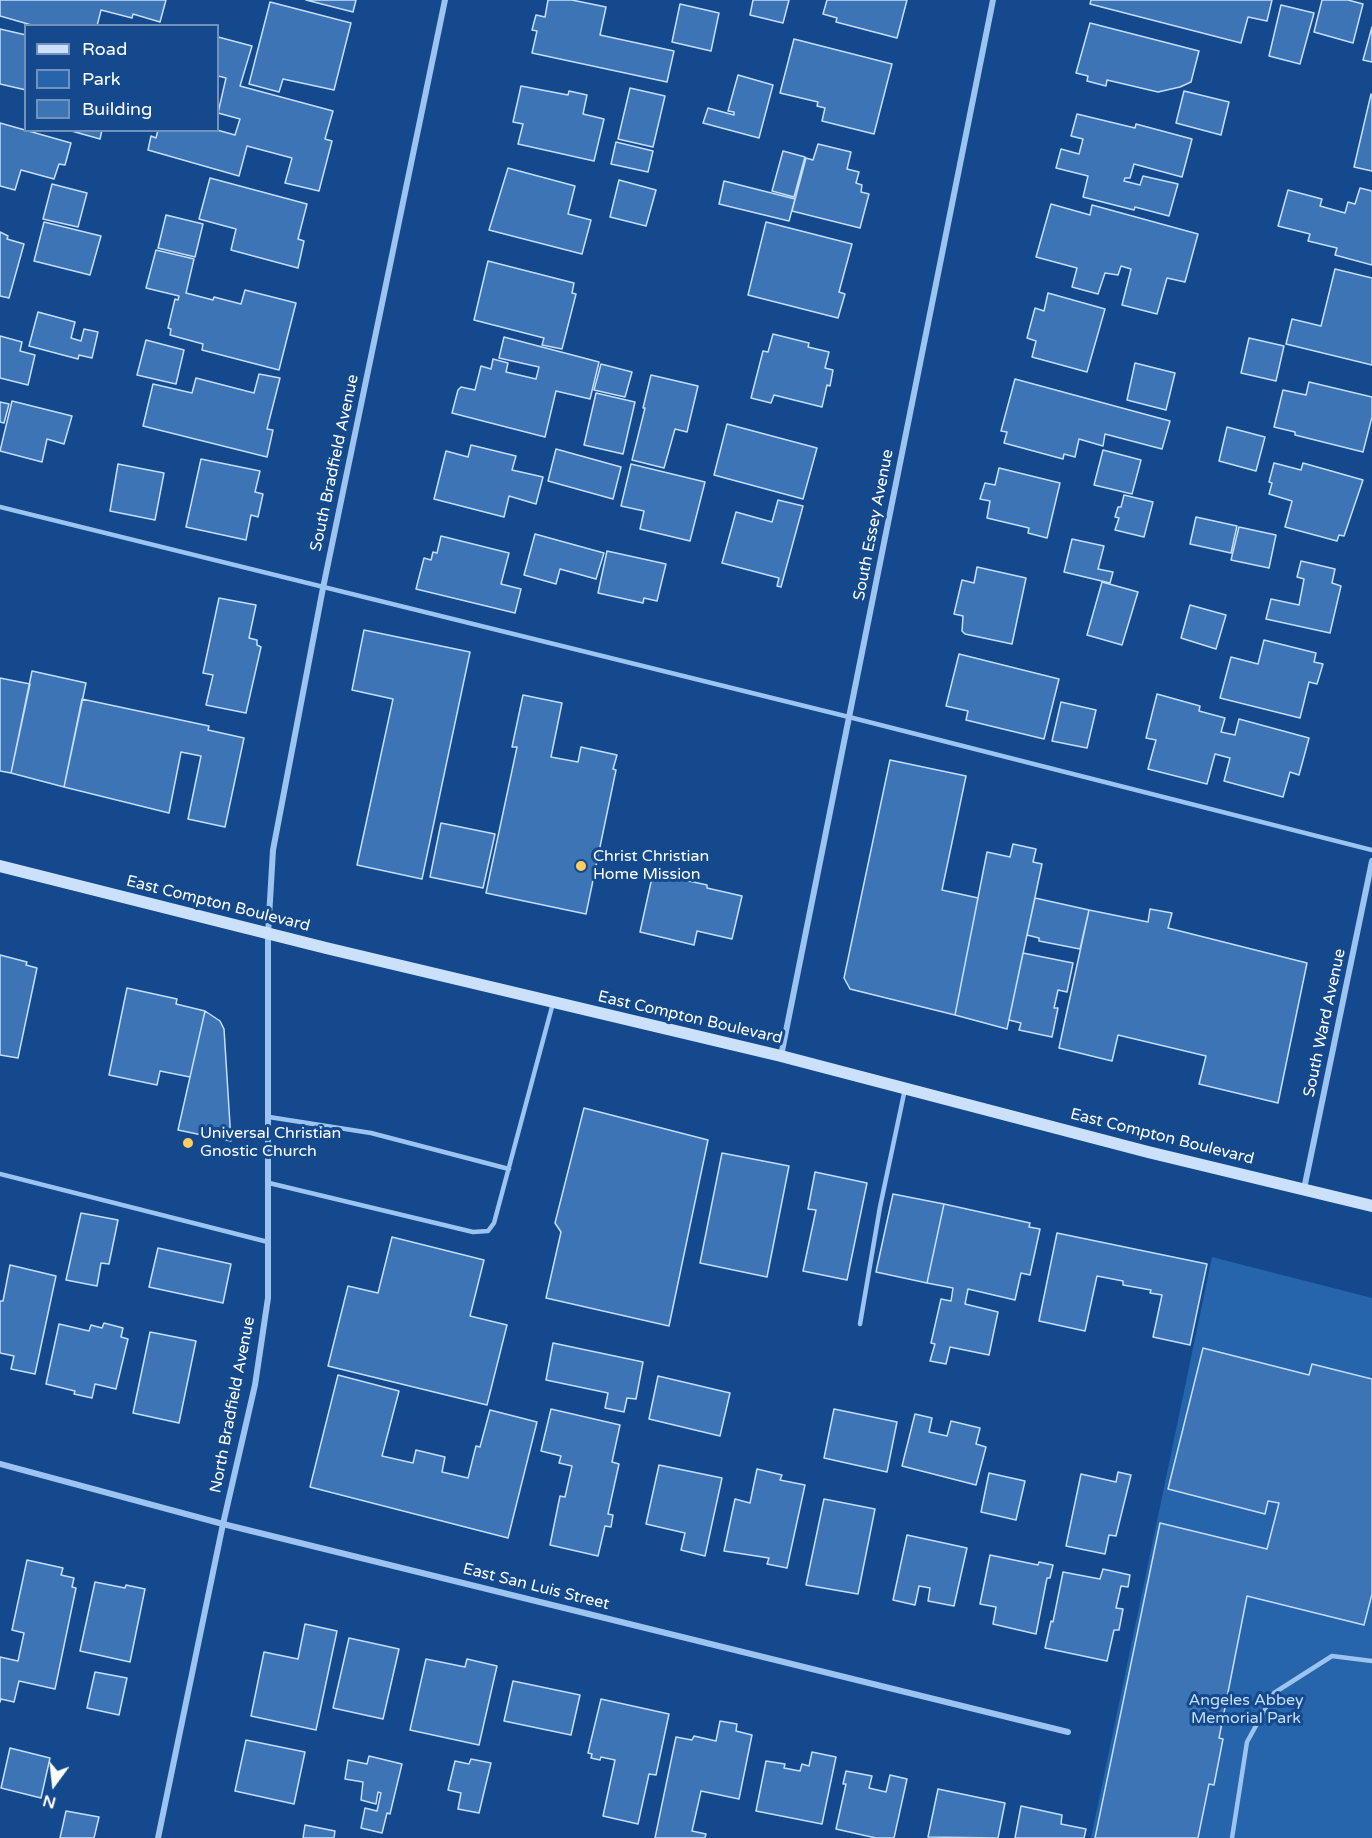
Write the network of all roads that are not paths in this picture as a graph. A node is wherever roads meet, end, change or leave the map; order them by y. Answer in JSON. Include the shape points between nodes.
{"nodes":[{"id":1,"x":445,"y":0,"type":"edge"},
{"id":2,"x":993,"y":0,"type":"edge"},
{"id":3,"x":0,"y":507,"type":"edge"},
{"id":4,"x":323,"y":588,"type":"junction"},
{"id":5,"x":849,"y":717,"type":"junction"},
{"id":6,"x":1372,"y":850,"type":"edge"},
{"id":7,"x":1372,"y":861,"type":"edge"},
{"id":8,"x":0,"y":866,"type":"edge"},
{"id":9,"x":268,"y":934,"type":"junction"},
{"id":10,"x":553,"y":1003,"type":"junction"},
{"id":11,"x":781,"y":1056,"type":"junction"},
{"id":12,"x":905,"y":1089,"type":"junction"},
{"id":13,"x":269,"y":1117,"type":"junction"},
{"id":14,"x":509,"y":1168,"type":"junction"},
{"id":15,"x":0,"y":1174,"type":"edge"},
{"id":16,"x":268,"y":1183,"type":"junction"},
{"id":17,"x":1304,"y":1189,"type":"junction"},
{"id":18,"x":1372,"y":1206,"type":"edge"},
{"id":19,"x":268,"y":1242,"type":"junction"},
{"id":20,"x":860,"y":1324,"type":"dead end"},
{"id":21,"x":0,"y":1464,"type":"edge"},
{"id":22,"x":223,"y":1524,"type":"junction"},
{"id":23,"x":1372,"y":1661,"type":"edge"},
{"id":24,"x":1068,"y":1732,"type":"dead end"},
{"id":25,"x":158,"y":1838,"type":"edge"},
{"id":26,"x":1232,"y":1838,"type":"edge"}],
"edges":[{"from":1,"to":4,"type":"street","name":"South Bradfield Avenue"},
{"from":2,"to":5,"type":"street","name":"South Essey Avenue"},
{"from":3,"to":4,"type":"lane"},
{"from":4,"to":5,"type":"lane"},
{"from":4,"to":9,"type":"street","name":"South Bradfield Avenue","via":[[273,850]]},
{"from":5,"to":6,"type":"lane"},
{"from":5,"to":11,"type":"street","name":"South Essey Avenue"},
{"from":7,"to":17,"type":"street","name":"South Ward Avenue"},
{"from":8,"to":9,"type":"main road","name":"East Compton Boulevard"},
{"from":9,"to":10,"type":"main road","name":"East Compton Boulevard"},
{"from":9,"to":13,"type":"street","name":"North Bradfield Avenue"},
{"from":10,"to":11,"type":"main road","name":"East Compton Boulevard"},
{"from":10,"to":14,"type":"lane"},
{"from":11,"to":12,"type":"main road","name":"East Compton Boulevard"},
{"from":12,"to":17,"type":"main road","name":"East Compton Boulevard"},
{"from":12,"to":20,"type":"lane"},
{"from":13,"to":14,"type":"lane","via":[[371,1133]]},
{"from":13,"to":16,"type":"street","name":"North Bradfield Avenue"},
{"from":14,"to":16,"type":"lane","via":[[494,1223],[488,1231],[473,1233]]},
{"from":15,"to":19,"type":"lane"},
{"from":16,"to":19,"type":"street","name":"North Bradfield Avenue"},
{"from":17,"to":18,"type":"main road","name":"East Compton Boulevard"},
{"from":19,"to":22,"type":"street","name":"North Bradfield Avenue","via":[[268,1298],[255,1385]]},
{"from":21,"to":22,"type":"street","name":"East San Luis Street"},
{"from":22,"to":24,"type":"street","name":"East San Luis Street"},
{"from":22,"to":25,"type":"street","name":"North Bradfield Avenue"},
{"from":23,"to":26,"type":"lane","via":[[1332,1656],[1274,1693],[1247,1742]]}]}
